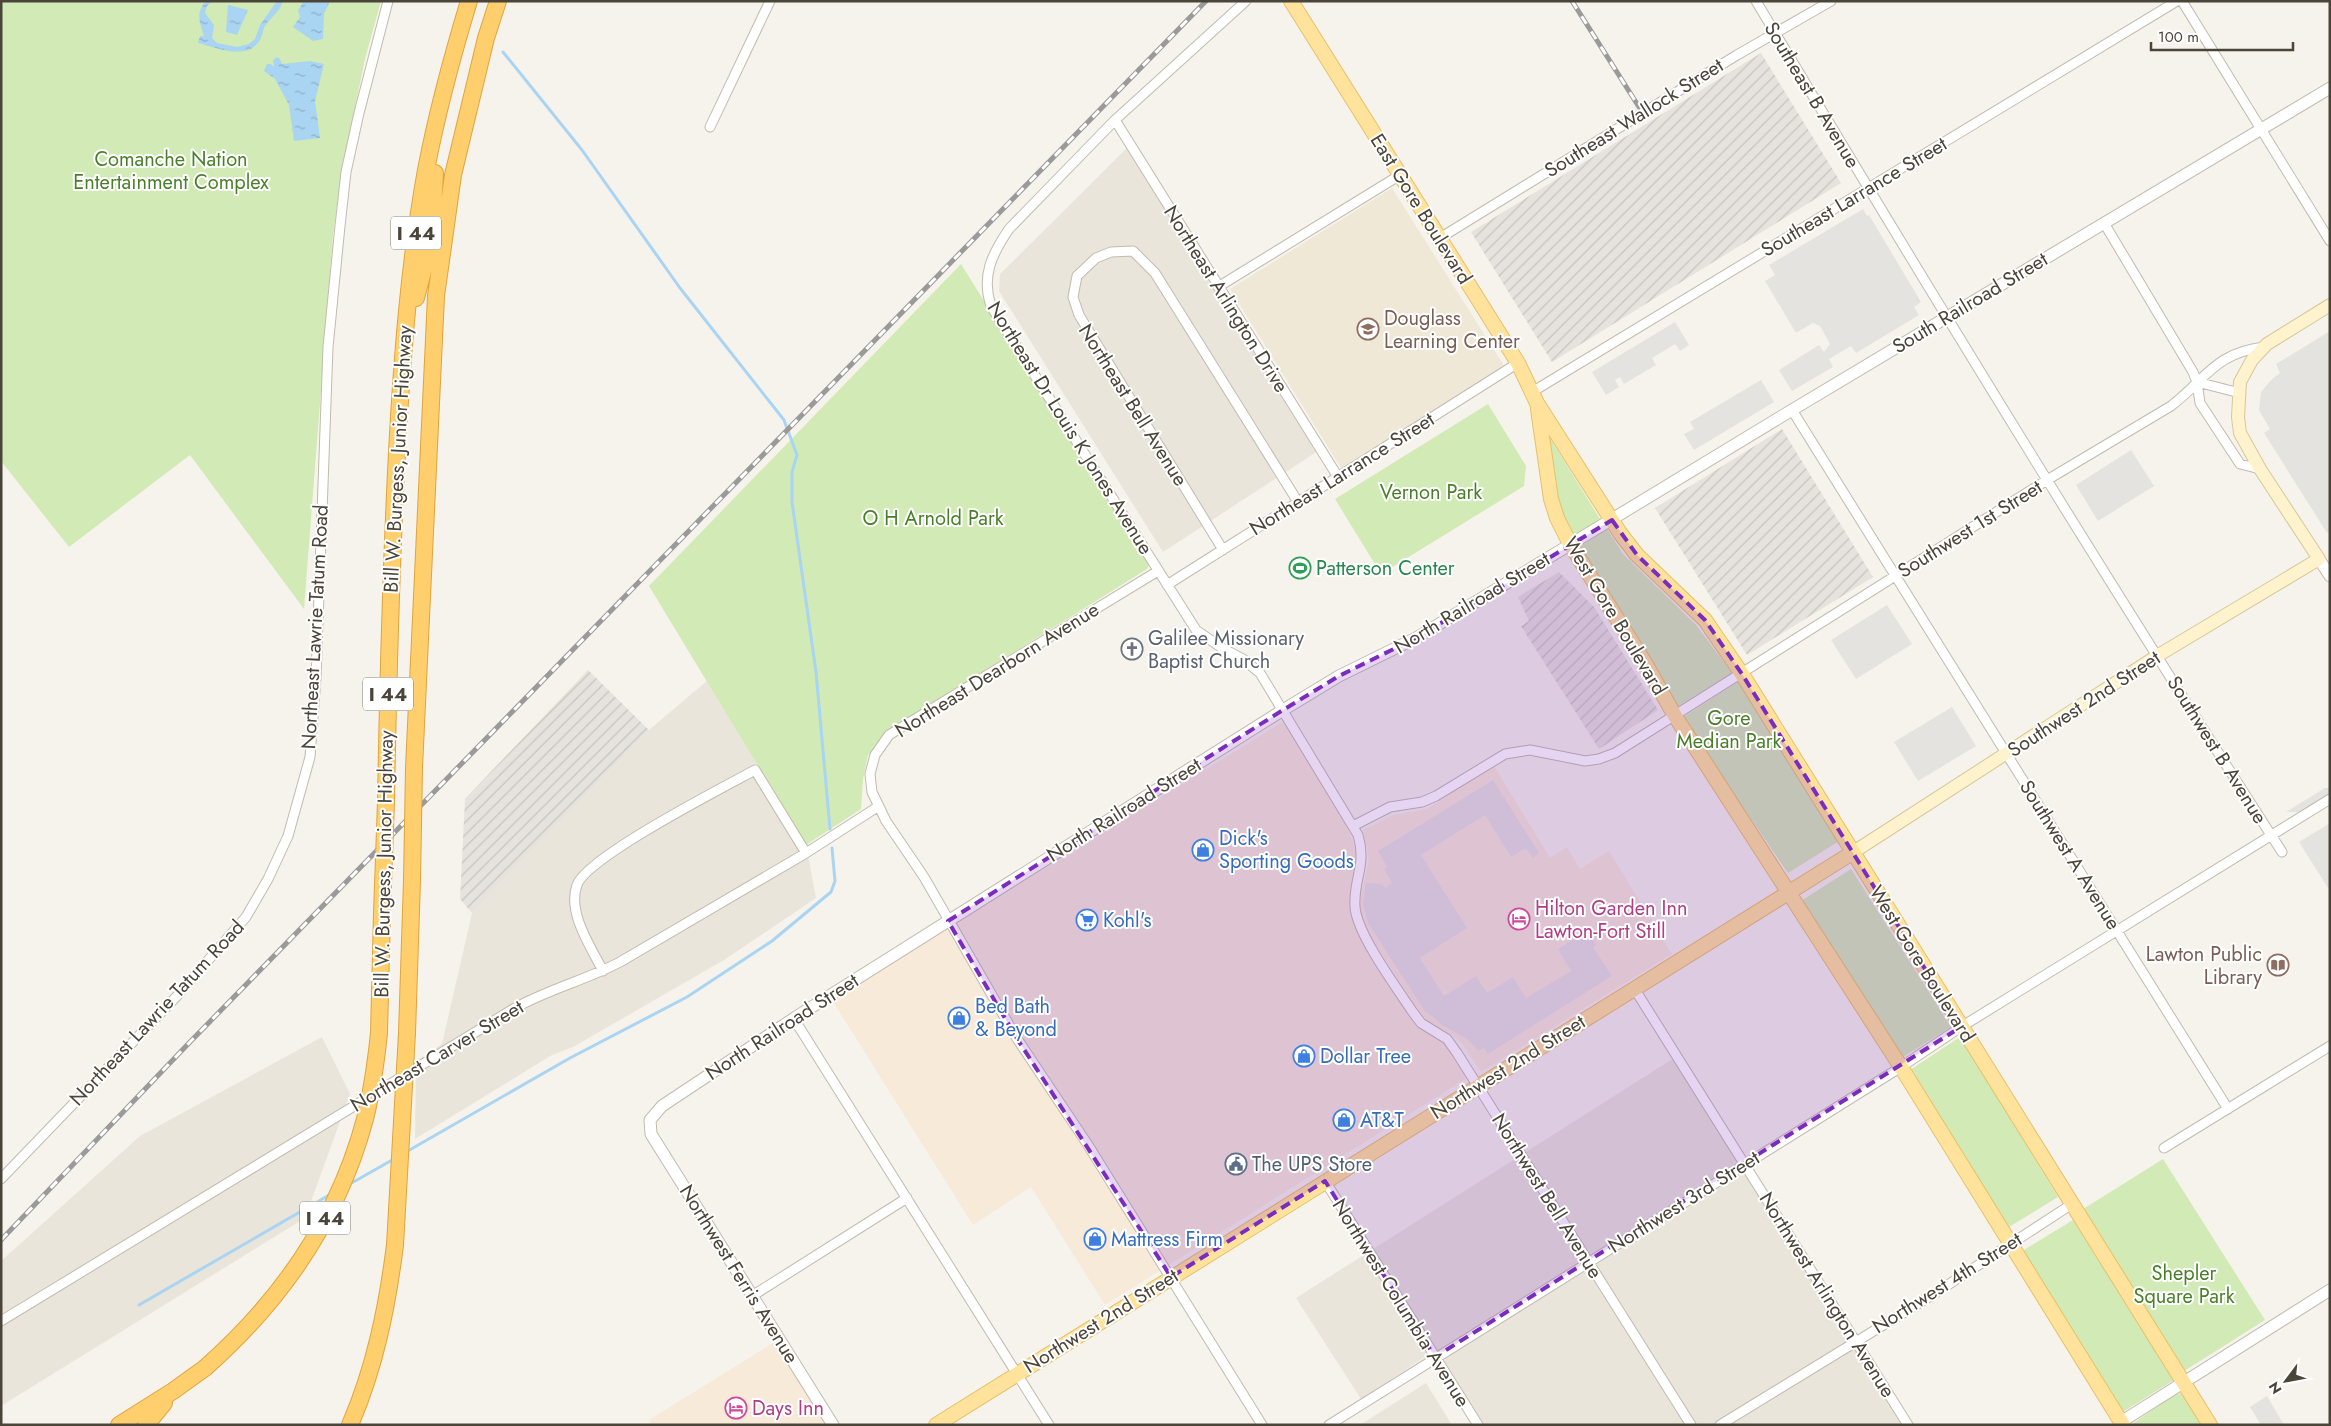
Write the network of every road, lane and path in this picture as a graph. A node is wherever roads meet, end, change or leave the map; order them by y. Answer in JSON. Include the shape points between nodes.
{"nodes":[{"id":1,"x":388,"y":1,"type":"edge"},
{"id":2,"x":469,"y":1,"type":"edge"},
{"id":3,"x":498,"y":1,"type":"edge"},
{"id":4,"x":770,"y":1,"type":"edge"},
{"id":5,"x":1246,"y":1,"type":"edge"},
{"id":6,"x":1291,"y":1,"type":"edge"},
{"id":7,"x":1756,"y":1,"type":"edge"},
{"id":8,"x":1831,"y":1,"type":"edge"},
{"id":9,"x":2177,"y":1,"type":"edge"},
{"id":10,"x":2182,"y":1,"type":"edge"},
{"id":11,"x":1774,"y":33,"type":"junction"},
{"id":12,"x":2330,"y":88,"type":"edge"},
{"id":13,"x":438,"y":116,"type":"junction"},
{"id":14,"x":1115,"y":120,"type":"junction"},
{"id":15,"x":465,"y":122,"type":"junction"},
{"id":16,"x":710,"y":127,"type":"dead end"},
{"id":17,"x":2262,"y":129,"type":"junction"},
{"id":18,"x":1400,"y":175,"type":"junction"},
{"id":19,"x":1868,"y":189,"type":"junction"},
{"id":20,"x":2104,"y":223,"type":"junction"},
{"id":21,"x":432,"y":238,"type":"junction"},
{"id":22,"x":1440,"y":238,"type":"junction"},
{"id":23,"x":2330,"y":241,"type":"edge"},
{"id":24,"x":1218,"y":287,"type":"junction"},
{"id":25,"x":2330,"y":305,"type":"edge"},
{"id":26,"x":1947,"y":318,"type":"junction"},
{"id":27,"x":2264,"y":347,"type":"junction"},
{"id":28,"x":403,"y":351,"type":"junction"},
{"id":29,"x":432,"y":353,"type":"junction"},
{"id":30,"x":1518,"y":363,"type":"junction"},
{"id":31,"x":2197,"y":382,"type":"junction"},
{"id":32,"x":2240,"y":394,"type":"junction"},
{"id":33,"x":1534,"y":398,"type":"junction"},
{"id":34,"x":1792,"y":410,"type":"junction"},
{"id":35,"x":2260,"y":469,"type":"junction"},
{"id":36,"x":1338,"y":478,"type":"junction"},
{"id":37,"x":2047,"y":480,"type":"junction"},
{"id":38,"x":1298,"y":502,"type":"junction"},
{"id":39,"x":1612,"y":520,"type":"junction"},
{"id":40,"x":1570,"y":544,"type":"junction"},
{"id":41,"x":1223,"y":550,"type":"junction"},
{"id":42,"x":2319,"y":559,"type":"junction"},
{"id":43,"x":1158,"y":571,"type":"junction"},
{"id":44,"x":1895,"y":576,"type":"junction"},
{"id":45,"x":2330,"y":576,"type":"edge"},
{"id":46,"x":1167,"y":585,"type":"junction"},
{"id":47,"x":2157,"y":656,"type":"junction"},
{"id":48,"x":1742,"y":674,"type":"junction"},
{"id":49,"x":1283,"y":710,"type":"junction"},
{"id":50,"x":1674,"y":716,"type":"junction"},
{"id":51,"x":2007,"y":754,"type":"junction"},
{"id":52,"x":2330,"y":799,"type":"edge"},
{"id":53,"x":879,"y":806,"type":"junction"},
{"id":54,"x":1353,"y":826,"type":"junction"},
{"id":55,"x":2271,"y":835,"type":"junction"},
{"id":56,"x":2282,"y":852,"type":"dead end"},
{"id":57,"x":806,"y":853,"type":"junction"},
{"id":58,"x":1852,"y":853,"type":"junction"},
{"id":59,"x":1789,"y":891,"type":"junction"},
{"id":60,"x":948,"y":921,"type":"junction"},
{"id":61,"x":2117,"y":930,"type":"junction"},
{"id":62,"x":603,"y":971,"type":"junction"},
{"id":63,"x":1634,"y":988,"type":"junction"},
{"id":64,"x":794,"y":1018,"type":"junction"},
{"id":65,"x":1961,"y":1027,"type":"junction"},
{"id":66,"x":2330,"y":1046,"type":"edge"},
{"id":67,"x":1901,"y":1067,"type":"junction"},
{"id":68,"x":1478,"y":1086,"type":"junction"},
{"id":69,"x":2228,"y":1109,"type":"junction"},
{"id":70,"x":650,"y":1120,"type":"joint"},
{"id":71,"x":2164,"y":1148,"type":"dead end"},
{"id":72,"x":1745,"y":1164,"type":"junction"},
{"id":73,"x":1,"y":1179,"type":"edge"},
{"id":74,"x":1325,"y":1181,"type":"junction"},
{"id":75,"x":907,"y":1198,"type":"junction"},
{"id":76,"x":2072,"y":1204,"type":"junction"},
{"id":77,"x":2009,"y":1243,"type":"junction"},
{"id":78,"x":1588,"y":1261,"type":"junction"},
{"id":79,"x":1171,"y":1277,"type":"junction"},
{"id":80,"x":2330,"y":1290,"type":"edge"},
{"id":81,"x":752,"y":1296,"type":"junction"},
{"id":82,"x":1,"y":1321,"type":"edge"},
{"id":83,"x":1855,"y":1341,"type":"junction"},
{"id":84,"x":1436,"y":1357,"type":"junction"},
{"id":85,"x":1018,"y":1374,"type":"junction"},
{"id":86,"x":2183,"y":1382,"type":"junction"},
{"id":87,"x":173,"y":1391,"type":"junction"},
{"id":88,"x":2120,"y":1424,"type":"edge"},
{"id":89,"x":119,"y":1425,"type":"edge"},
{"id":90,"x":146,"y":1425,"type":"edge"},
{"id":91,"x":350,"y":1425,"type":"edge"},
{"id":92,"x":833,"y":1425,"type":"edge"},
{"id":93,"x":936,"y":1425,"type":"edge"},
{"id":94,"x":1049,"y":1425,"type":"edge"},
{"id":95,"x":1262,"y":1425,"type":"edge"},
{"id":96,"x":1329,"y":1425,"type":"edge"},
{"id":97,"x":1478,"y":1425,"type":"edge"},
{"id":98,"x":1691,"y":1425,"type":"edge"},
{"id":99,"x":1720,"y":1425,"type":"edge"},
{"id":100,"x":1908,"y":1425,"type":"edge"},
{"id":101,"x":2210,"y":1425,"type":"edge"}],
"edges":[{"from":1,"to":73,"type":"street","name":"Northeast Lawrie Tatum Road","via":[[346,172],[328,347],[316,678],[310,757],[288,836],[246,917],[177,996]]},
{"from":2,"to":13,"type":"highway","name":"Bill W. Burgess, Junior Highway","number":"I 44"},
{"from":3,"to":15,"type":"highway","name":"Bill W. Burgess, Junior Highway","number":"I 44"},
{"from":4,"to":16,"type":"street"},
{"from":5,"to":14,"type":"street","name":"Northeast Dr Louis K Jones Avenue"},
{"from":6,"to":18,"type":"main road","name":"East Gore Boulevard"},
{"from":7,"to":11,"type":"street","name":"Southeast B Avenue"},
{"from":8,"to":11,"type":"street","name":"Southeast Wallock Street"},
{"from":9,"to":19,"type":"street","name":"Southeast Larrance Street"},
{"from":10,"to":17,"type":"street"},
{"from":11,"to":19,"type":"street","name":"Southeast B Avenue"},
{"from":11,"to":22,"type":"street","name":"Southeast Wallock Street"},
{"from":12,"to":17,"type":"street","name":"South Railroad Street"},
{"from":13,"to":21,"type":"highway"},
{"from":13,"to":28,"type":"highway","name":"Bill W. Burgess, Junior Highway","number":"I 44","via":[[416,232]]},
{"from":14,"to":24,"type":"street","name":"Northeast Arlington Drive"},
{"from":14,"to":43,"type":"street","name":"Northeast Dr Louis K Jones Avenue","via":[[1009,229],[991,261],[986,292],[991,306]]},
{"from":15,"to":21,"type":"highway"},
{"from":15,"to":29,"type":"highway","name":"Bill W. Burgess, Junior Highway","number":"I 44","via":[[443,236]]},
{"from":17,"to":20,"type":"street","name":"South Railroad Street"},
{"from":17,"to":23,"type":"street"},
{"from":18,"to":22,"type":"main road","name":"East Gore Boulevard"},
{"from":18,"to":24,"type":"street"},
{"from":19,"to":26,"type":"street","name":"Southeast B Avenue"},
{"from":19,"to":33,"type":"street","name":"Southeast Larrance Street"},
{"from":20,"to":26,"type":"street","name":"South Railroad Street"},
{"from":20,"to":31,"type":"street"},
{"from":21,"to":28,"type":"highway"},
{"from":21,"to":29,"type":"highway"},
{"from":22,"to":30,"type":"main road","name":"East Gore Boulevard"},
{"from":24,"to":36,"type":"street","name":"Northeast Arlington Drive"},
{"from":25,"to":27,"type":"main road"},
{"from":26,"to":34,"type":"street","name":"South Railroad Street"},
{"from":26,"to":37,"type":"street","name":"Southwest B Avenue"},
{"from":27,"to":31,"type":"street","name":"Southwest 1st Street","via":[[2241,351],[2208,369]]},
{"from":27,"to":32,"type":"main road","via":[[2252,360],[2240,382]]},
{"from":28,"to":87,"type":"highway","name":"Bill W. Burgess, Junior Highway","number":"I 44","bridge":true,"via":[[390,587],[379,1033],[373,1083],[362,1128],[339,1191],[298,1266],[240,1337]]},
{"from":29,"to":91,"type":"highway","name":"Bill W. Burgess, Junior Highway","number":"I 44","bridge":true,"via":[[396,1245],[382,1332],[368,1381]]},
{"from":30,"to":33,"type":"main road","name":"East Gore Boulevard"},
{"from":30,"to":36,"type":"street","name":"Northeast Larrance Street"},
{"from":31,"to":32,"type":"street"},
{"from":31,"to":35,"type":"street","via":[[2200,403],[2240,464]]},
{"from":31,"to":37,"type":"street","name":"Southwest 1st Street","via":[[2171,406]]},
{"from":32,"to":35,"type":"main road","via":[[2240,433]]},
{"from":33,"to":39,"type":"main road","name":"East Gore Boulevard"},
{"from":33,"to":40,"type":"main road","name":"West Gore Boulevard","via":[[1551,499]]},
{"from":34,"to":39,"type":"street","name":"South Railroad Street"},
{"from":34,"to":44,"type":"street","name":"Southwest A Avenue"},
{"from":35,"to":42,"type":"main road"},
{"from":36,"to":38,"type":"street","name":"Northeast Larrance Street"},
{"from":37,"to":44,"type":"street","name":"Southwest 1st Street"},
{"from":37,"to":47,"type":"street","name":"Southwest B Avenue"},
{"from":38,"to":41,"type":"street","name":"Northeast Larrance Street"},
{"from":38,"to":41,"type":"street","name":"Northeast Bell Avenue","via":[[1155,273],[1133,251],[1111,252],[1096,258],[1077,276],[1073,297],[1079,315]]},
{"from":39,"to":40,"type":"street","name":"North Railroad Street"},
{"from":39,"to":48,"type":"main road","name":"West Gore Boulevard","via":[[1637,556],[1705,620]]},
{"from":40,"to":49,"type":"street","name":"North Railroad Street","via":[[1416,638],[1339,676]]},
{"from":40,"to":50,"type":"main road","name":"West Gore Boulevard","via":[[1645,663]]},
{"from":41,"to":46,"type":"street","name":"Northeast Larrance Street"},
{"from":42,"to":45,"type":"street"},
{"from":42,"to":47,"type":"main road","name":"Southwest 2nd Street"},
{"from":43,"to":46,"type":"street"},
{"from":43,"to":53,"type":"street","name":"Northeast Dearborn Avenue","via":[[889,735],[875,755],[870,774],[872,792]]},
{"from":44,"to":48,"type":"street","name":"Southwest 1st Street"},
{"from":44,"to":51,"type":"street","name":"Southwest A Avenue"},
{"from":46,"to":49,"type":"street","via":[[1196,630],[1260,673]]},
{"from":47,"to":51,"type":"main road","name":"Southwest 2nd Street"},
{"from":47,"to":55,"type":"street","name":"Southwest B Avenue"},
{"from":48,"to":50,"type":"street","name":"Southwest 1st Street"},
{"from":48,"to":58,"type":"main road","name":"West Gore Boulevard"},
{"from":49,"to":54,"type":"street","name":"Northwest Bell Avenue"},
{"from":49,"to":60,"type":"street","name":"North Railroad Street"},
{"from":50,"to":54,"type":"street","name":"Southwest 1st Street","via":[[1615,753],[1599,759],[1574,760],[1530,750],[1505,754],[1436,796],[1390,808]]},
{"from":50,"to":59,"type":"main road","name":"West Gore Boulevard"},
{"from":51,"to":58,"type":"main road","name":"Southwest 2nd Street"},
{"from":51,"to":61,"type":"street","name":"Southwest A Avenue"},
{"from":52,"to":55,"type":"street","name":"Northwest 3rd Street"},
{"from":53,"to":57,"type":"street","name":"Northeast Carver Street"},
{"from":53,"to":60,"type":"street","name":"Northeast Dearborn Avenue"},
{"from":54,"to":68,"type":"street","name":"Northwest Bell Avenue","via":[[1362,848],[1362,866],[1355,895],[1355,909],[1362,930],[1412,1011],[1421,1023],[1446,1038]]},
{"from":55,"to":56,"type":"street","name":"Southwest B Avenue"},
{"from":55,"to":61,"type":"street","name":"Northwest 3rd Street"},
{"from":57,"to":62,"type":"street","name":"Northeast Carver Street"},
{"from":57,"to":62,"type":"street","via":[[755,770],[627,843],[589,869],[577,885],[575,907]]},
{"from":58,"to":59,"type":"main road","name":"Northwest 2nd Street"},
{"from":58,"to":65,"type":"main road","name":"West Gore Boulevard"},
{"from":59,"to":63,"type":"main road","name":"Northwest 2nd Street"},
{"from":59,"to":67,"type":"main road","name":"West Gore Boulevard"},
{"from":60,"to":64,"type":"street","name":"North Railroad Street"},
{"from":60,"to":79,"type":"street","name":"Northeast Dearborn Avenue","via":[[1016,1036]]},
{"from":61,"to":65,"type":"street","name":"Northwest 3rd Street"},
{"from":61,"to":69,"type":"street","name":"Southwest A Avenue"},
{"from":62,"to":82,"type":"street","name":"Northeast Carver Street","via":[[542,993],[515,1008]]},
{"from":63,"to":68,"type":"main road","name":"Northwest 2nd Street"},
{"from":63,"to":72,"type":"street","name":"Northwest Arlington Avenue"},
{"from":64,"to":70,"type":"street","name":"North Railroad Street","via":[[662,1106]]},
{"from":64,"to":75,"type":"street"},
{"from":65,"to":67,"type":"street","name":"Northwest 3rd Street"},
{"from":65,"to":76,"type":"main road","name":"West Gore Boulevard"},
{"from":66,"to":69,"type":"street"},
{"from":67,"to":72,"type":"street","name":"Northwest 3rd Street"},
{"from":67,"to":77,"type":"main road","name":"West Gore Boulevard"},
{"from":68,"to":74,"type":"main road","name":"Northwest 2nd Street"},
{"from":68,"to":78,"type":"street","name":"Northwest Bell Avenue"},
{"from":69,"to":71,"type":"street"},
{"from":70,"to":81,"type":"street","name":"Northwest Ferris Avenue","via":[[651,1134]]},
{"from":72,"to":78,"type":"street","name":"Northwest 3rd Street"},
{"from":72,"to":83,"type":"street","name":"Northwest Arlington Avenue"},
{"from":74,"to":79,"type":"main road","name":"Northwest 2nd Street"},
{"from":74,"to":84,"type":"street","name":"Northwest Columbia Avenue"},
{"from":75,"to":81,"type":"street"},
{"from":75,"to":85,"type":"street"},
{"from":76,"to":77,"type":"street","name":"Northwest 4th Street"},
{"from":76,"to":86,"type":"main road","name":"West Gore Boulevard"},
{"from":77,"to":83,"type":"street","name":"Northwest 4th Street","via":[[1934,1294]]},
{"from":77,"to":88,"type":"main road","name":"West Gore Boulevard"},
{"from":78,"to":84,"type":"street","name":"Northwest 3rd Street"},
{"from":78,"to":98,"type":"street","name":"Northwest Bell Avenue"},
{"from":79,"to":85,"type":"main road","name":"Northwest 2nd Street"},
{"from":79,"to":95,"type":"street","name":"Northeast Dearborn Avenue"},
{"from":80,"to":86,"type":"street"},
{"from":81,"to":92,"type":"street","name":"Northwest Ferris Avenue"},
{"from":83,"to":99,"type":"street","name":"Northwest 4th Street"},
{"from":83,"to":100,"type":"street","name":"Northwest Arlington Avenue"},
{"from":84,"to":96,"type":"street","name":"Northwest 3rd Street"},
{"from":84,"to":97,"type":"street","name":"Northwest Columbia Avenue"},
{"from":85,"to":93,"type":"main road","name":"Northwest 2nd Street"},
{"from":85,"to":94,"type":"street"},
{"from":86,"to":88,"type":"street"},
{"from":86,"to":101,"type":"main road","name":"West Gore Boulevard"},
{"from":87,"to":89,"type":"highway","name":"Bill W. Burgess, Junior Highway","number":"I 44"},
{"from":87,"to":90,"type":"highway"}]}
